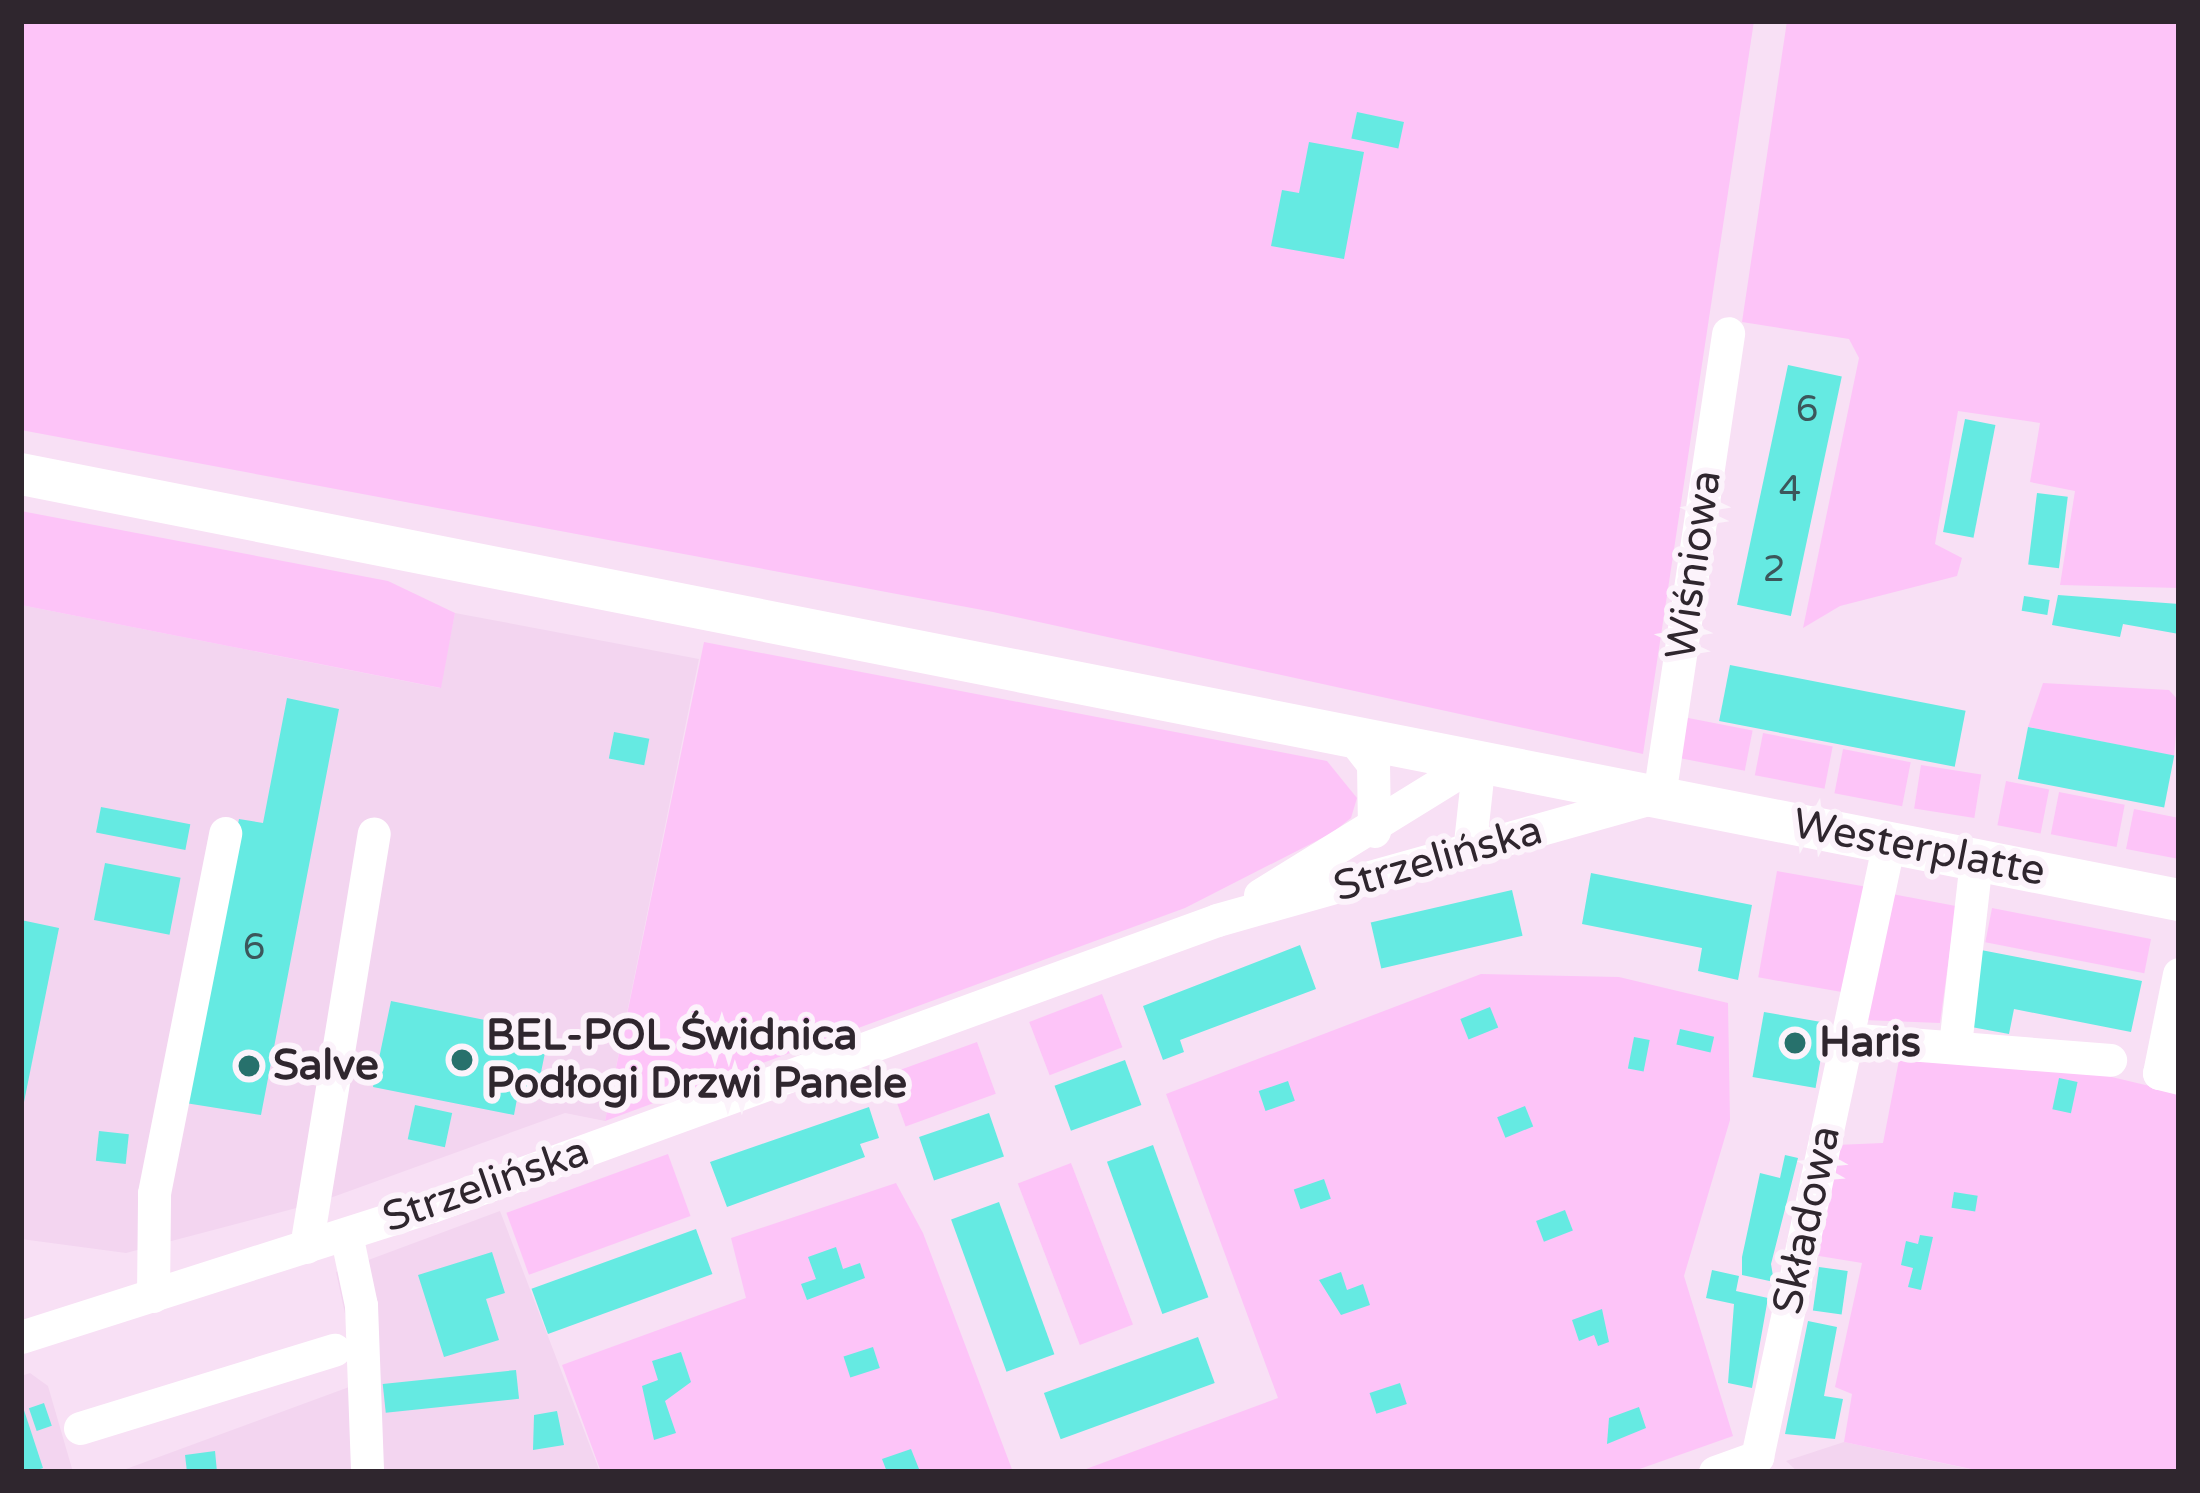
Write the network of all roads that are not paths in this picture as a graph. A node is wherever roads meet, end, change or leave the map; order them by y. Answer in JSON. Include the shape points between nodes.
{"nodes":[{"id":1,"x":1728,"y":333,"type":"dead end"},
{"id":2,"x":21,"y":474,"type":"edge"},
{"id":3,"x":1348,"y":733,"type":"junction"},
{"id":4,"x":1479,"y":760,"type":"junction"},
{"id":5,"x":1659,"y":796,"type":"junction"},
{"id":6,"x":1374,"y":830,"type":"junction"},
{"id":7,"x":225,"y":833,"type":"dead end"},
{"id":8,"x":374,"y":834,"type":"dead end"},
{"id":9,"x":1889,"y":842,"type":"junction"},
{"id":10,"x":1469,"y":852,"type":"junction"},
{"id":11,"x":1976,"y":860,"type":"junction"},
{"id":12,"x":2179,"y":900,"type":"edge"},
{"id":13,"x":1217,"y":920,"type":"junction"},
{"id":14,"x":2179,"y":974,"type":"edge"},
{"id":15,"x":1845,"y":1039,"type":"junction"},
{"id":16,"x":1955,"y":1045,"type":"junction"},
{"id":17,"x":2110,"y":1060,"type":"dead end"},
{"id":18,"x":2179,"y":1078,"type":"edge"},
{"id":19,"x":346,"y":1234,"type":"junction"},
{"id":20,"x":306,"y":1247,"type":"junction"},
{"id":21,"x":154,"y":1295,"type":"junction"},
{"id":22,"x":21,"y":1337,"type":"edge"},
{"id":23,"x":334,"y":1350,"type":"dead end"},
{"id":24,"x":80,"y":1428,"type":"dead end"},
{"id":25,"x":1765,"y":1464,"type":"edge"},
{"id":26,"x":367,"y":1472,"type":"edge"},
{"id":27,"x":1715,"y":1472,"type":"edge"}],
"edges":[{"from":1,"to":5,"type":"street","name":"Wiśniowa"},
{"from":2,"to":3,"type":"main road","name":"Westerplatte"},
{"from":3,"to":4,"type":"main road","name":"Westerplatte"},
{"from":3,"to":6,"type":"street","via":[[1372,764]]},
{"from":4,"to":5,"type":"main road","name":"Westerplatte"},
{"from":4,"to":6,"type":"street","name":"Strzelińska"},
{"from":4,"to":10,"type":"street"},
{"from":5,"to":9,"type":"main road","name":"Westerplatte"},
{"from":5,"to":10,"type":"street","name":"Strzelińska"},
{"from":6,"to":13,"type":"street","name":"Strzelińska"},
{"from":7,"to":21,"type":"street","via":[[154,1193]]},
{"from":8,"to":20,"type":"street"},
{"from":9,"to":11,"type":"main road","name":"Westerplatte"},
{"from":9,"to":15,"type":"street","name":"Składowa"},
{"from":10,"to":13,"type":"street","name":"Strzelińska"},
{"from":11,"to":12,"type":"main road","name":"Westerplatte"},
{"from":11,"to":16,"type":"street"},
{"from":13,"to":19,"type":"street","name":"Strzelińska"},
{"from":14,"to":18,"type":"street","via":[[2159,1073]]},
{"from":15,"to":16,"type":"street"},
{"from":15,"to":25,"type":"street","name":"Składowa"},
{"from":16,"to":17,"type":"street"},
{"from":19,"to":20,"type":"street","name":"Strzelińska"},
{"from":19,"to":26,"type":"street","via":[[362,1305]]},
{"from":20,"to":21,"type":"street","name":"Strzelińska"},
{"from":21,"to":22,"type":"street","name":"Strzelińska"},
{"from":23,"to":24,"type":"street"},
{"from":25,"to":27,"type":"street","name":"Składowa"}]}
